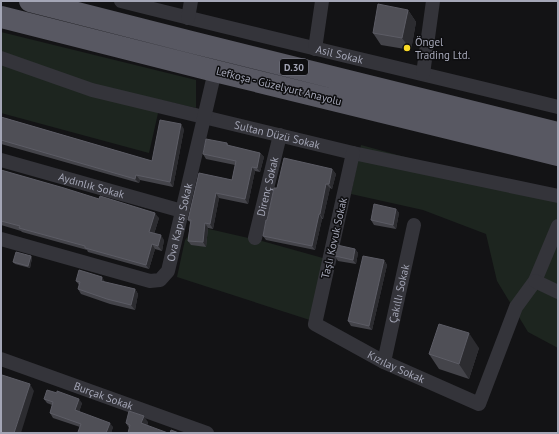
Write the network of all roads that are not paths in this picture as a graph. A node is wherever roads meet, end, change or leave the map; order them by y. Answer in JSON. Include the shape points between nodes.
{"nodes":[{"id":1,"x":30,"y":1,"type":"edge"},
{"id":2,"x":121,"y":1,"type":"edge"},
{"id":3,"x":191,"y":1,"type":"edge"},
{"id":4,"x":322,"y":1,"type":"edge"},
{"id":5,"x":433,"y":1,"type":"edge"},
{"id":6,"x":1,"y":16,"type":"edge"},
{"id":7,"x":188,"y":18,"type":"junction"},
{"id":8,"x":315,"y":49,"type":"junction"},
{"id":9,"x":1,"y":58,"type":"edge"},
{"id":10,"x":215,"y":71,"type":"junction"},
{"id":11,"x":423,"y":74,"type":"junction"},
{"id":12,"x":558,"y":107,"type":"edge"},
{"id":13,"x":205,"y":117,"type":"junction"},
{"id":14,"x":558,"y":133,"type":"edge"},
{"id":15,"x":280,"y":135,"type":"junction"},
{"id":16,"x":353,"y":153,"type":"junction"},
{"id":17,"x":558,"y":155,"type":"edge"},
{"id":18,"x":1,"y":160,"type":"edge"},
{"id":19,"x":558,"y":196,"type":"edge"},
{"id":20,"x":182,"y":211,"type":"junction"},
{"id":21,"x":414,"y":225,"type":"dead end"},
{"id":22,"x":558,"y":226,"type":"edge"},
{"id":23,"x":255,"y":238,"type":"dead end"},
{"id":24,"x":1,"y":239,"type":"edge"},
{"id":25,"x":535,"y":281,"type":"junction"},
{"id":26,"x":558,"y":292,"type":"edge"},
{"id":27,"x":315,"y":324,"type":"joint"},
{"id":28,"x":1,"y":358,"type":"edge"},
{"id":29,"x":384,"y":362,"type":"junction"},
{"id":30,"x":207,"y":433,"type":"edge"}],
"edges":[{"from":1,"to":14,"type":"highway","name":"Lefkoşa - Güzelyurt Anayolu","number":"D.30"},
{"from":2,"to":7,"type":"street","name":"Asil Sokak"},
{"from":3,"to":7,"type":"street"},
{"from":4,"to":8,"type":"street"},
{"from":5,"to":11,"type":"street"},
{"from":6,"to":10,"type":"highway","name":"Lefkoşa - Güzelyurt Anayolu","number":"D.30"},
{"from":7,"to":8,"type":"street","name":"Asil Sokak"},
{"from":8,"to":11,"type":"street","name":"Asil Sokak"},
{"from":9,"to":13,"type":"street","name":"Sultan Düzü Sokak","via":[[92,90]]},
{"from":10,"to":13,"type":"street","name":"Ova Kapısı Sokak"},
{"from":10,"to":17,"type":"highway","name":"Lefkoşa - Güzelyurt Anayolu","number":"D.30"},
{"from":11,"to":12,"type":"street","name":"Asil Sokak"},
{"from":13,"to":15,"type":"street","name":"Sultan Düzü Sokak"},
{"from":13,"to":20,"type":"street","name":"Ova Kapısı Sokak"},
{"from":15,"to":16,"type":"street","name":"Sultan Düzü Sokak"},
{"from":15,"to":23,"type":"street","name":"Direnç Sokak"},
{"from":16,"to":19,"type":"street","name":"Sultan Düzü Sokak"},
{"from":16,"to":27,"type":"street","name":"Taşlı Kovuk Sokak"},
{"from":18,"to":20,"type":"street","name":"Aydınlık Sokak"},
{"from":20,"to":24,"type":"street","name":"Ova Kapısı Sokak","via":[[168,271],[160,280],[150,281]]},
{"from":21,"to":29,"type":"street","name":"Çakıllı Sokak"},
{"from":22,"to":25,"type":"street"},
{"from":25,"to":26,"type":"street"},
{"from":25,"to":29,"type":"street","name":"Kızılay Sokak","via":[[516,307],[480,404]]},
{"from":27,"to":29,"type":"street","name":"Kızılay Sokak"},
{"from":28,"to":30,"type":"street","name":"Burçak Sokak"}]}
